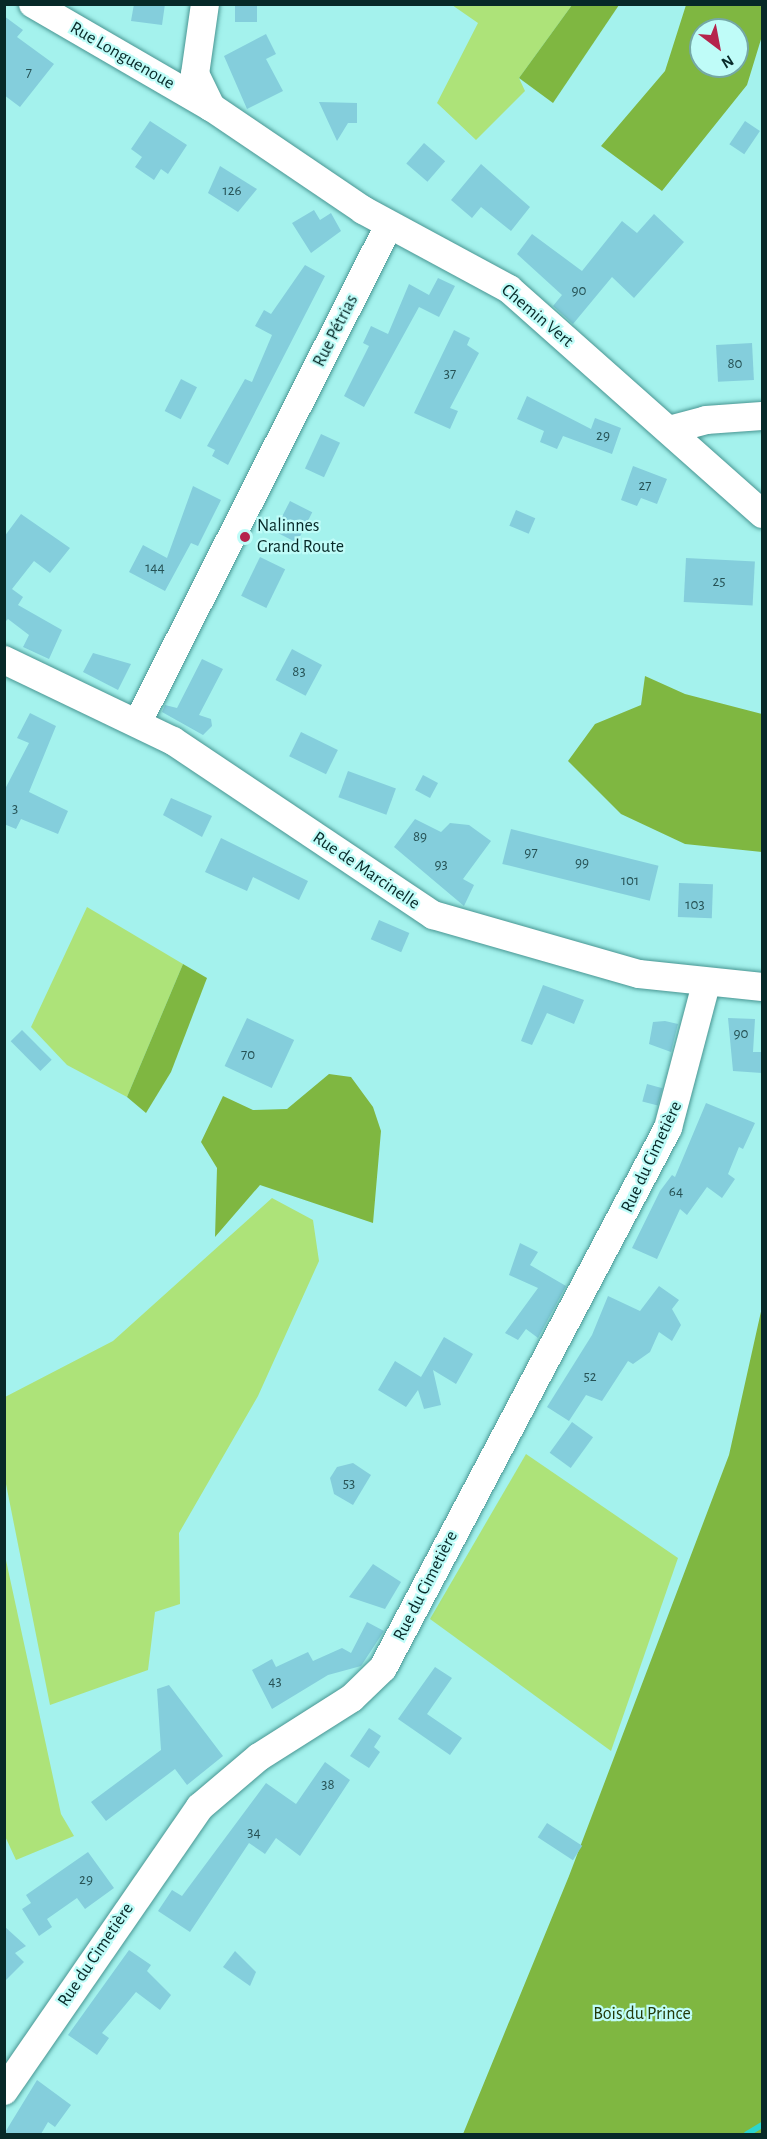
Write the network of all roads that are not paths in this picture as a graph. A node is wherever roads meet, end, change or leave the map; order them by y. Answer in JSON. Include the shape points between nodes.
{"nodes":[{"id":1,"x":33,"y":4,"type":"edge"},
{"id":2,"x":205,"y":4,"type":"edge"},
{"id":3,"x":211,"y":107,"type":"junction"},
{"id":4,"x":389,"y":225,"type":"junction"},
{"id":5,"x":762,"y":416,"type":"edge"},
{"id":6,"x":669,"y":430,"type":"junction"},
{"id":7,"x":762,"y":514,"type":"edge"},
{"id":8,"x":7,"y":668,"type":"edge"},
{"id":9,"x":138,"y":722,"type":"junction"},
{"id":10,"x":706,"y":984,"type":"junction"},
{"id":11,"x":762,"y":987,"type":"edge"},
{"id":12,"x":4,"y":2091,"type":"edge"}],
"edges":[{"from":1,"to":3,"type":"street","name":"Rue Longuenoue"},
{"from":2,"to":3,"type":"street","via":[[195,74]]},
{"from":3,"to":4,"type":"street"},
{"from":4,"to":6,"type":"street","name":"Chemin Vert","via":[[509,290]]},
{"from":4,"to":9,"type":"street","name":"Rue Pétrias"},
{"from":5,"to":6,"type":"street","via":[[706,420]]},
{"from":6,"to":7,"type":"street","name":"Chemin Vert"},
{"from":8,"to":9,"type":"street","name":"Rue de Marcinelle"},
{"from":9,"to":10,"type":"street","name":"Rue de Marcinelle","via":[[216,767],[391,891],[433,915],[573,958]]},
{"from":10,"to":11,"type":"street","name":"Rue de Marcinelle"},
{"from":10,"to":12,"type":"street","name":"Rue du Cimetière","via":[[668,1128],[383,1668],[352,1698],[259,1757],[200,1807]]}]}
